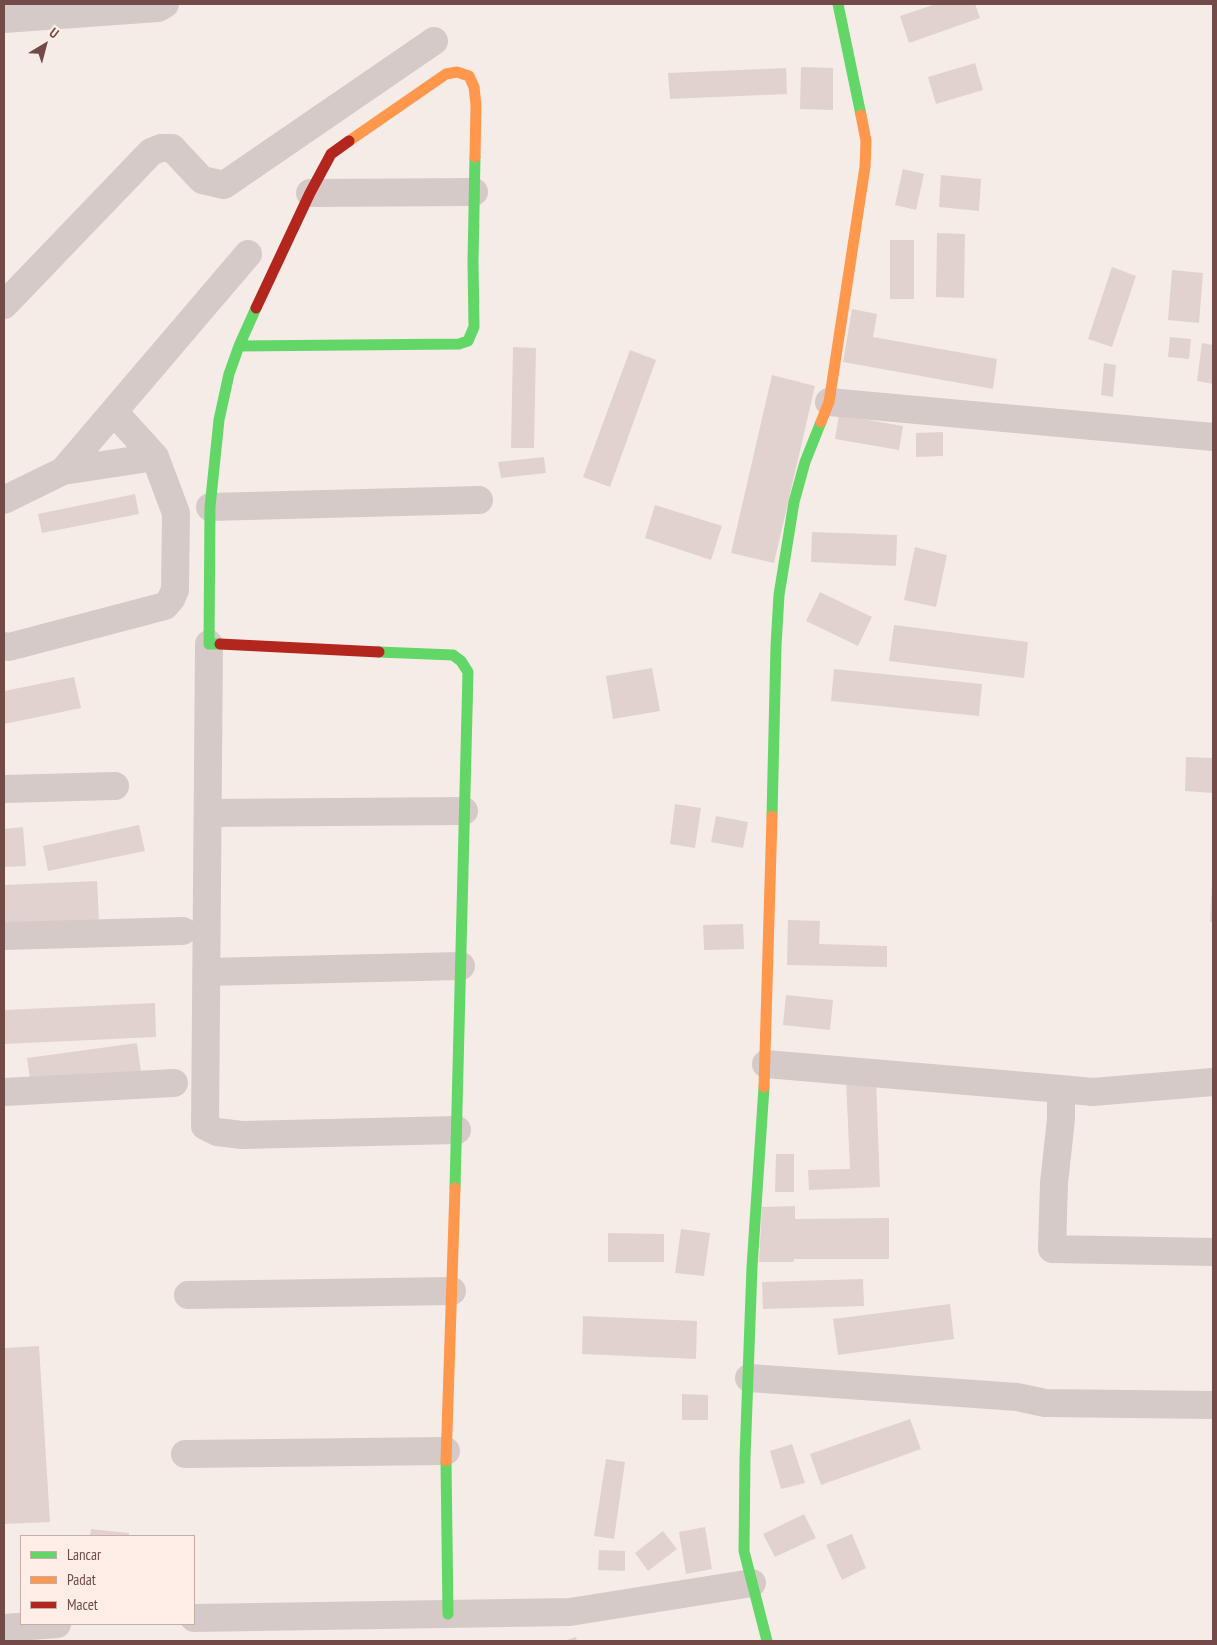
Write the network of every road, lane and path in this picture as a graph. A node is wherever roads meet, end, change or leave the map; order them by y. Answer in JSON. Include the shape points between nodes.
{"nodes":[{"id":1,"x":166,"y":4,"type":"edge"},
{"id":2,"x":838,"y":4,"type":"edge"},
{"id":3,"x":61,"y":9,"type":"edge"},
{"id":4,"x":4,"y":19,"type":"edge"},
{"id":5,"x":434,"y":41,"type":"dead end"},
{"id":6,"x":474,"y":192,"type":"junction"},
{"id":7,"x":310,"y":193,"type":"junction"},
{"id":8,"x":248,"y":254,"type":"dead end"},
{"id":9,"x":4,"y":305,"type":"edge"},
{"id":10,"x":239,"y":346,"type":"junction"},
{"id":11,"x":829,"y":402,"type":"junction"},
{"id":12,"x":114,"y":412,"type":"junction"},
{"id":13,"x":1213,"y":437,"type":"edge"},
{"id":14,"x":155,"y":457,"type":"junction"},
{"id":15,"x":63,"y":471,"type":"junction"},
{"id":16,"x":4,"y":500,"type":"edge"},
{"id":17,"x":479,"y":500,"type":"dead end"},
{"id":18,"x":210,"y":507,"type":"junction"},
{"id":19,"x":209,"y":644,"type":"junction"},
{"id":20,"x":4,"y":646,"type":"edge"},
{"id":21,"x":114,"y":786,"type":"dead end"},
{"id":22,"x":4,"y":789,"type":"edge"},
{"id":23,"x":464,"y":811,"type":"junction"},
{"id":24,"x":208,"y":813,"type":"junction"},
{"id":25,"x":183,"y":931,"type":"dead end"},
{"id":26,"x":4,"y":936,"type":"edge"},
{"id":27,"x":461,"y":966,"type":"junction"},
{"id":28,"x":207,"y":972,"type":"junction"},
{"id":29,"x":766,"y":1064,"type":"junction"},
{"id":30,"x":1213,"y":1082,"type":"edge"},
{"id":31,"x":174,"y":1083,"type":"dead end"},
{"id":32,"x":1061,"y":1089,"type":"junction"},
{"id":33,"x":4,"y":1092,"type":"edge"},
{"id":34,"x":457,"y":1130,"type":"junction"},
{"id":35,"x":1203,"y":1252,"type":"edge"},
{"id":36,"x":452,"y":1291,"type":"junction"},
{"id":37,"x":188,"y":1295,"type":"dead end"},
{"id":38,"x":749,"y":1378,"type":"junction"},
{"id":39,"x":1213,"y":1405,"type":"edge"},
{"id":40,"x":446,"y":1451,"type":"junction"},
{"id":41,"x":185,"y":1454,"type":"dead end"},
{"id":42,"x":752,"y":1583,"type":"junction"},
{"id":43,"x":448,"y":1614,"type":"junction"},
{"id":44,"x":195,"y":1618,"type":"edge"},
{"id":45,"x":44,"y":1625,"type":"edge"},
{"id":46,"x":4,"y":1628,"type":"edge"},
{"id":47,"x":767,"y":1641,"type":"edge"}],
"edges":[{"from":1,"to":3,"type":"street","via":[[158,8]]},
{"from":2,"to":11,"type":"street","via":[[866,141],[865,166]]},
{"from":3,"to":4,"type":"street"},
{"from":5,"to":9,"type":"street","via":[[224,185],[202,180],[172,148],[151,152]]},
{"from":6,"to":7,"type":"street"},
{"from":6,"to":7,"type":"street","via":[[474,87],[469,76],[457,72],[446,74],[331,154]]},
{"from":6,"to":10,"type":"street","via":[[474,327],[468,341],[459,344]]},
{"from":7,"to":10,"type":"street"},
{"from":8,"to":12,"type":"street"},
{"from":10,"to":18,"type":"street","via":[[219,420]]},
{"from":11,"to":13,"type":"street"},
{"from":11,"to":29,"type":"street","via":[[805,462],[794,502],[779,595]]},
{"from":12,"to":14,"type":"street"},
{"from":12,"to":15,"type":"street"},
{"from":14,"to":15,"type":"street"},
{"from":14,"to":20,"type":"street","via":[[176,513],[174,590],[165,606]]},
{"from":15,"to":16,"type":"street"},
{"from":17,"to":18,"type":"street"},
{"from":18,"to":19,"type":"street"},
{"from":19,"to":23,"type":"street","via":[[453,655],[468,672]]},
{"from":19,"to":24,"type":"street"},
{"from":21,"to":22,"type":"street"},
{"from":23,"to":24,"type":"street"},
{"from":23,"to":27,"type":"street"},
{"from":24,"to":28,"type":"street"},
{"from":25,"to":26,"type":"street"},
{"from":27,"to":28,"type":"street"},
{"from":27,"to":34,"type":"street"},
{"from":28,"to":34,"type":"street","via":[[205,1126],[217,1132],[242,1136]]},
{"from":29,"to":32,"type":"street"},
{"from":29,"to":38,"type":"street","via":[[752,1267]]},
{"from":30,"to":32,"type":"street","via":[[1093,1092]]},
{"from":31,"to":33,"type":"street"},
{"from":32,"to":35,"type":"street","via":[[1052,1249]]},
{"from":34,"to":36,"type":"street"},
{"from":36,"to":37,"type":"street"},
{"from":36,"to":40,"type":"street"},
{"from":38,"to":39,"type":"street","via":[[1017,1397],[1045,1403]]},
{"from":38,"to":42,"type":"street","via":[[744,1551]]},
{"from":40,"to":41,"type":"street"},
{"from":40,"to":43,"type":"street"},
{"from":42,"to":43,"type":"street","via":[[570,1612]]},
{"from":42,"to":47,"type":"street"},
{"from":43,"to":44,"type":"street"},
{"from":45,"to":46,"type":"street"}]}
